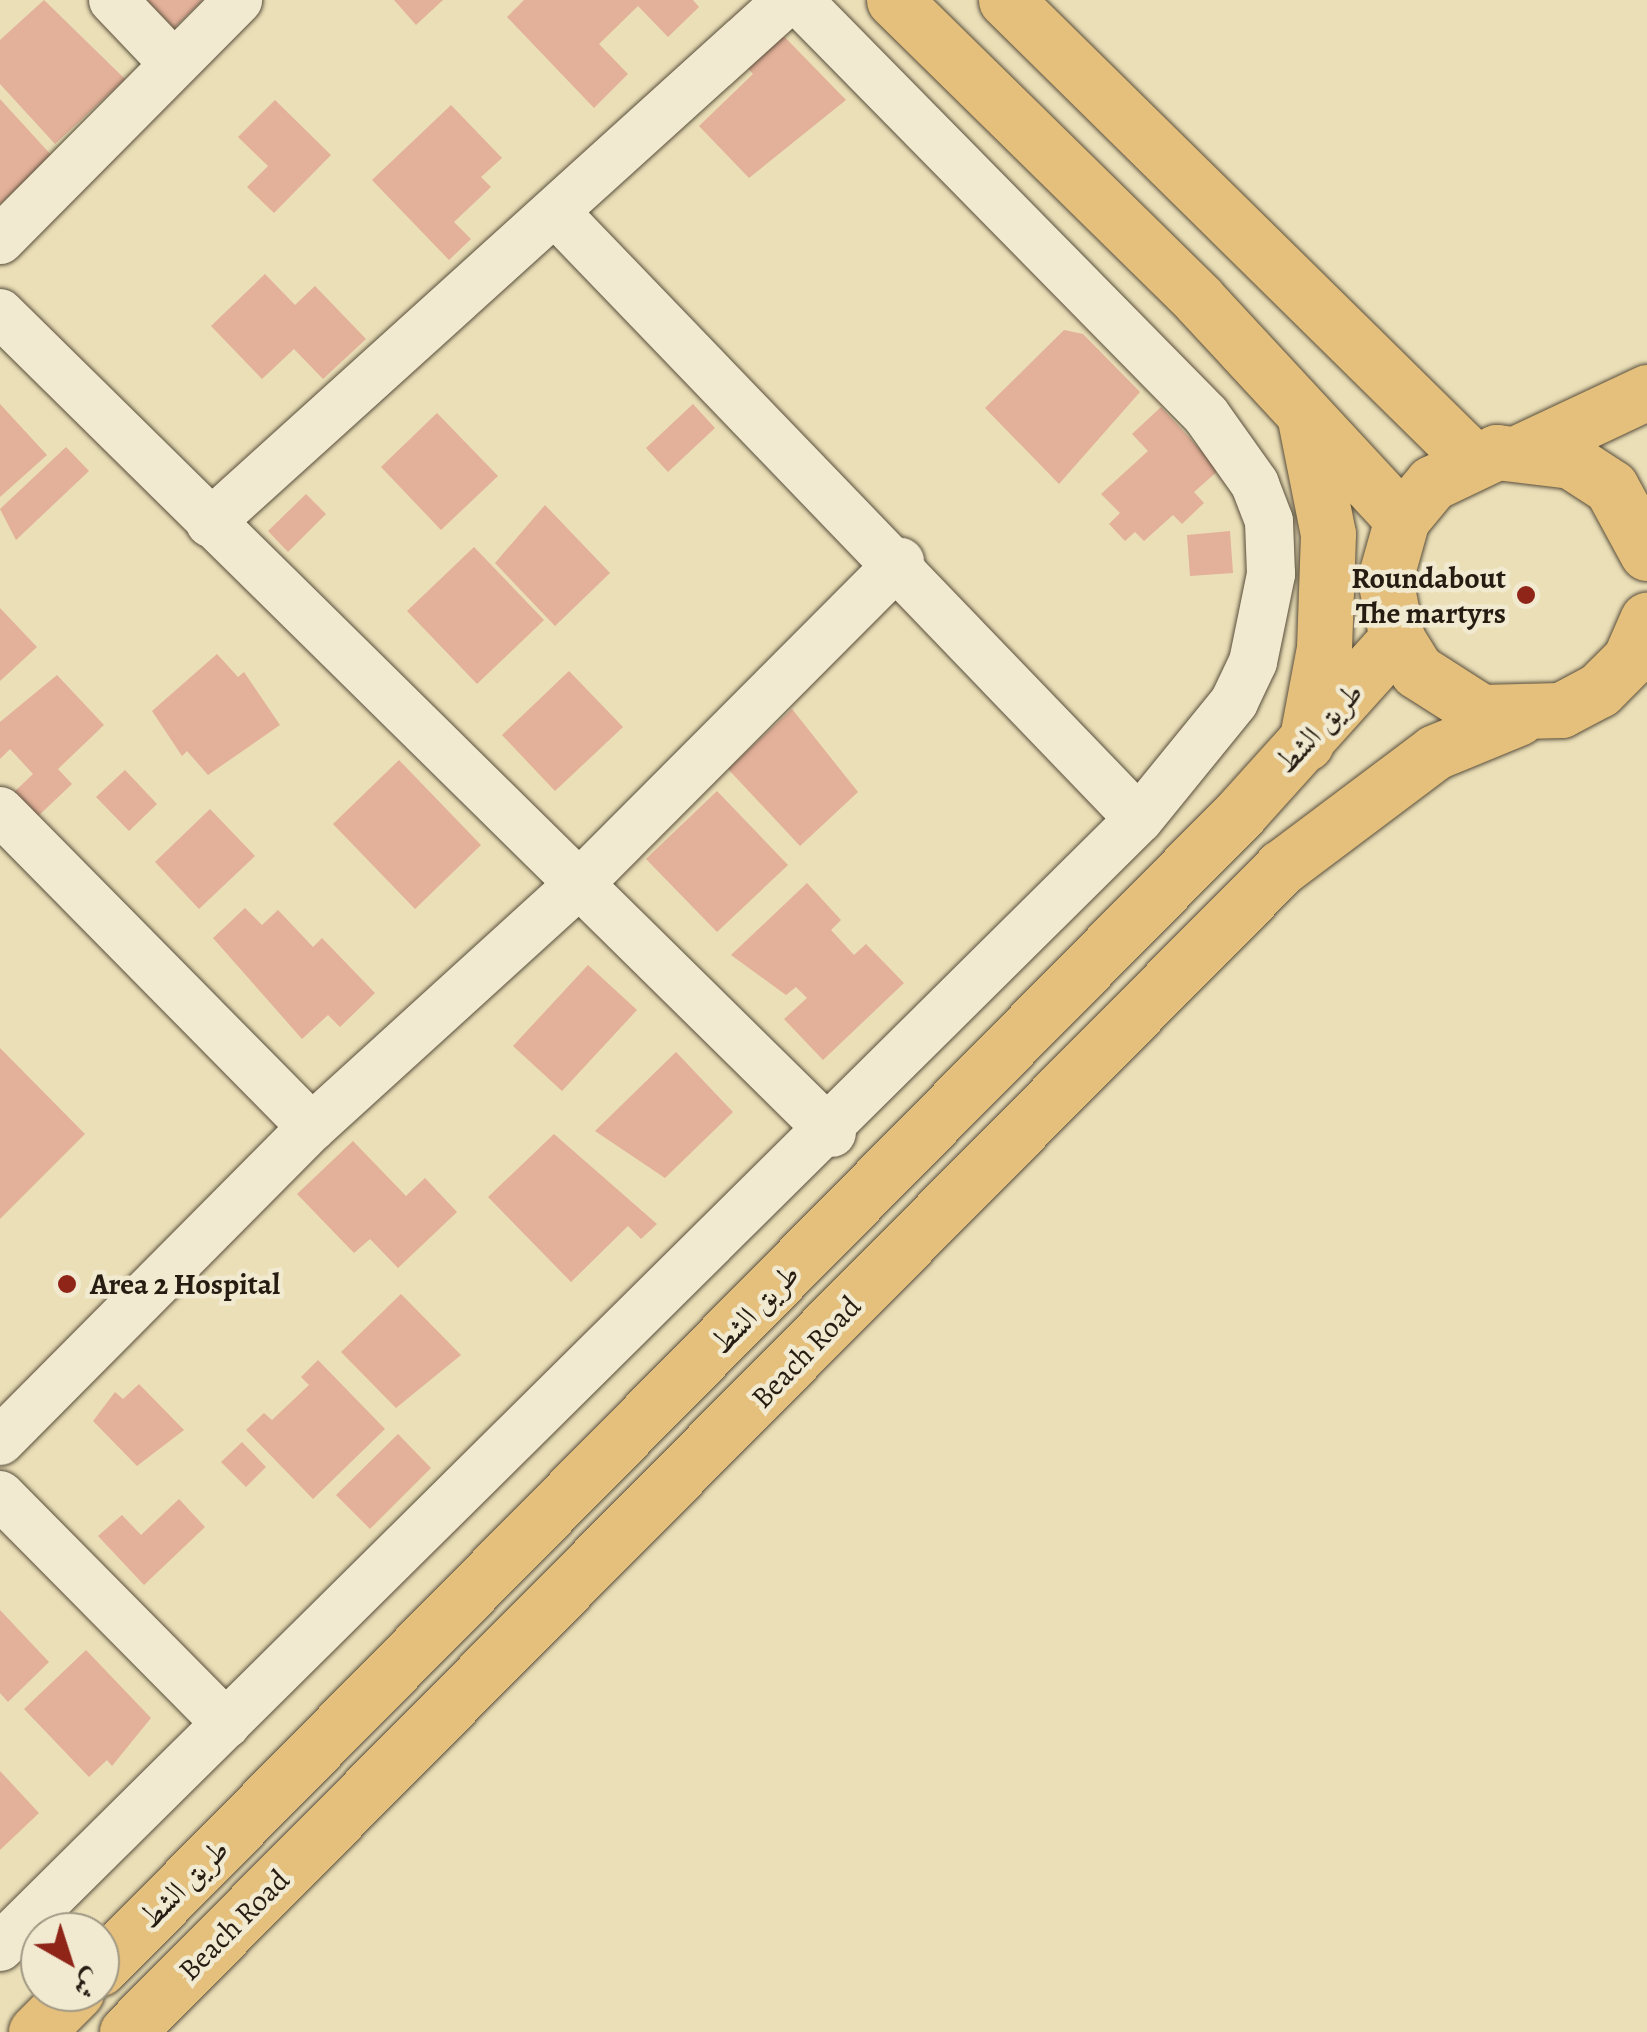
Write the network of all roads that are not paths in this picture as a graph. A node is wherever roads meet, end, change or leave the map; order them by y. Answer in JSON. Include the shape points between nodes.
{"nodes":[{"id":1,"x":113,"y":0,"type":"edge"},
{"id":2,"x":238,"y":0,"type":"edge"},
{"id":3,"x":788,"y":0,"type":"edge"},
{"id":4,"x":798,"y":0,"type":"edge"},
{"id":5,"x":894,"y":0,"type":"edge"},
{"id":6,"x":1006,"y":0,"type":"edge"},
{"id":7,"x":174,"y":63,"type":"junction"},
{"id":8,"x":557,"y":214,"type":"junction"},
{"id":9,"x":0,"y":240,"type":"edge"},
{"id":10,"x":0,"y":312,"type":"edge"},
{"id":11,"x":1647,"y":392,"type":"edge"},
{"id":12,"x":1305,"y":416,"type":"junction"},
{"id":13,"x":1524,"y":450,"type":"junction"},
{"id":14,"x":1472,"y":459,"type":"junction"},
{"id":15,"x":1402,"y":519,"type":"junction"},
{"id":16,"x":210,"y":523,"type":"junction"},
{"id":17,"x":1647,"y":552,"type":"edge"},
{"id":18,"x":900,"y":562,"type":"junction"},
{"id":19,"x":1647,"y":620,"type":"edge"},
{"id":20,"x":1397,"y":640,"type":"junction"},
{"id":21,"x":1518,"y":718,"type":"junction"},
{"id":22,"x":1306,"y":743,"type":"junction"},
{"id":23,"x":0,"y":811,"type":"edge"},
{"id":24,"x":1139,"y":819,"type":"junction"},
{"id":25,"x":579,"y":884,"type":"junction"},
{"id":26,"x":312,"y":1126,"type":"junction"},
{"id":27,"x":832,"y":1132,"type":"junction"},
{"id":28,"x":0,"y":1441,"type":"edge"},
{"id":29,"x":0,"y":1494,"type":"edge"},
{"id":30,"x":227,"y":1724,"type":"junction"},
{"id":31,"x":0,"y":1947,"type":"edge"},
{"id":32,"x":120,"y":1948,"type":"edge"},
{"id":33,"x":56,"y":2012,"type":"edge"},
{"id":34,"x":36,"y":2032,"type":"edge"},
{"id":35,"x":126,"y":2032,"type":"edge"}],
"edges":[{"from":1,"to":7,"type":"street"},
{"from":2,"to":7,"type":"street"},
{"from":3,"to":8,"type":"street"},
{"from":4,"to":24,"type":"street","via":[[1206,414],[1255,484],[1268,521],[1271,574],[1253,662],[1234,702]]},
{"from":5,"to":12,"type":"main road"},
{"from":6,"to":14,"type":"main road"},
{"from":7,"to":9,"type":"street"},
{"from":8,"to":16,"type":"street"},
{"from":8,"to":18,"type":"street"},
{"from":10,"to":16,"type":"street"},
{"from":11,"to":13,"type":"main road"},
{"from":12,"to":15,"type":"main road"},
{"from":12,"to":22,"type":"main road","via":[[1328,534],[1324,648]]},
{"from":13,"to":14,"type":"main road"},
{"from":13,"to":17,"type":"main road","via":[[1571,460],[1611,487]]},
{"from":14,"to":15,"type":"main road","via":[[1432,483]]},
{"from":15,"to":20,"type":"main road","via":[[1385,579]]},
{"from":16,"to":25,"type":"street"},
{"from":18,"to":24,"type":"street"},
{"from":18,"to":25,"type":"street"},
{"from":19,"to":21,"type":"main road","name":"Beach Road","via":[[1630,659],[1600,690]]},
{"from":20,"to":21,"type":"main road","via":[[1446,696]]},
{"from":20,"to":22,"type":"main road","name":"طريق الشط"},
{"from":21,"to":35,"type":"main road","name":"Beach Road","via":[[1436,752],[1282,868]]},
{"from":22,"to":32,"type":"main road","name":"طريق الشط"},
{"from":23,"to":26,"type":"street"},
{"from":24,"to":27,"type":"street"},
{"from":25,"to":26,"type":"street"},
{"from":25,"to":27,"type":"street"},
{"from":26,"to":28,"type":"street"},
{"from":27,"to":30,"type":"street"},
{"from":29,"to":30,"type":"street"},
{"from":30,"to":31,"type":"street"},
{"from":33,"to":34,"type":"main road"}]}
